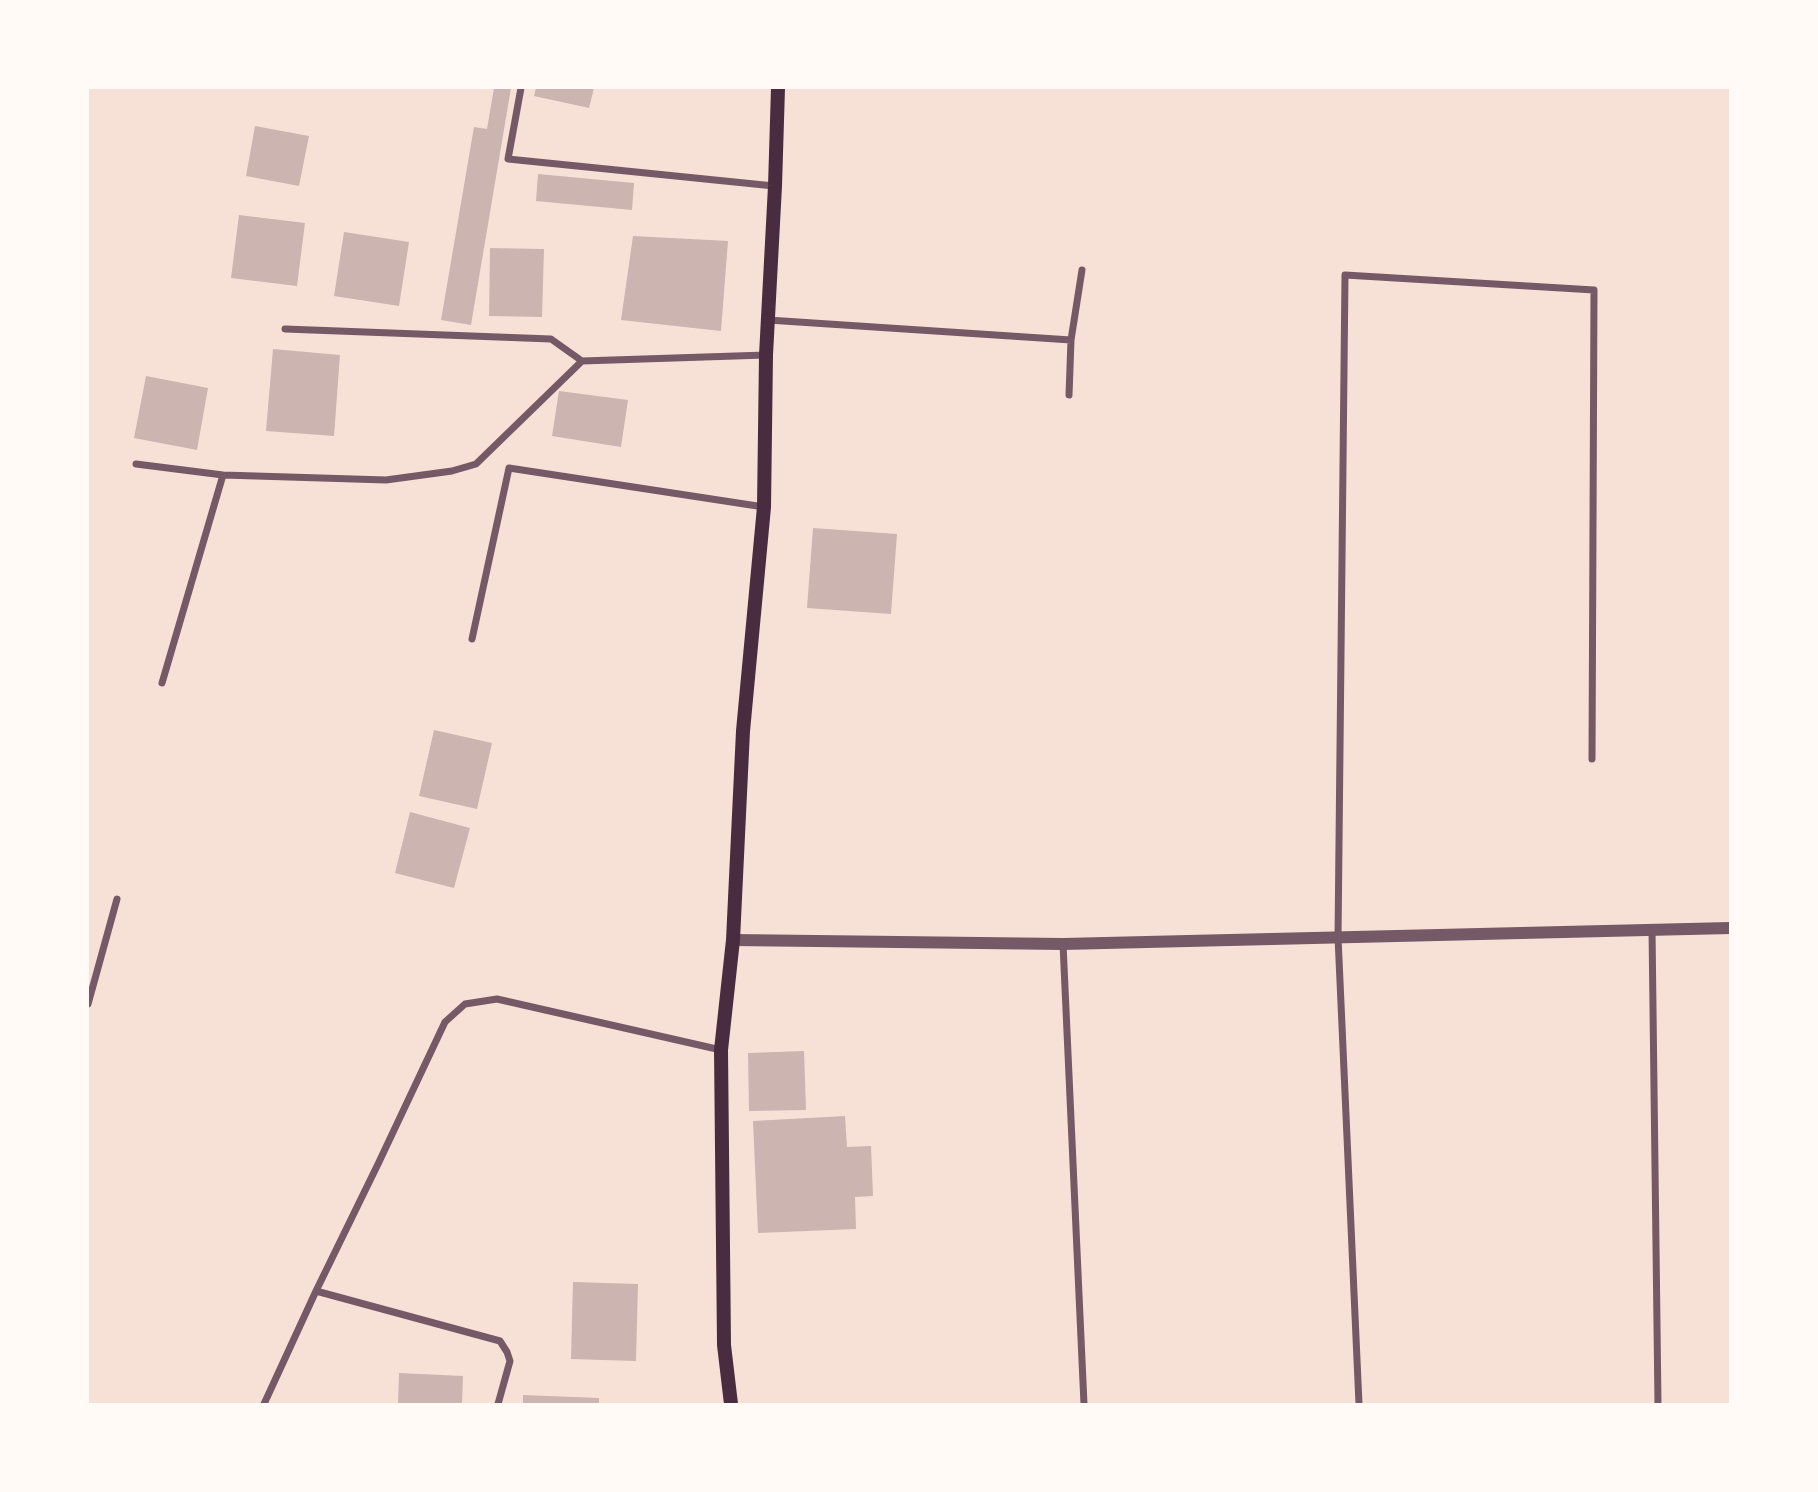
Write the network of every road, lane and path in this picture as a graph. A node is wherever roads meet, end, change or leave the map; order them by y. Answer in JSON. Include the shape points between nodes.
{"nodes":[{"id":1,"x":521,"y":88,"type":"edge"},
{"id":2,"x":778,"y":88,"type":"edge"},
{"id":3,"x":775,"y":186,"type":"junction"},
{"id":4,"x":1082,"y":270,"type":"dead end"},
{"id":5,"x":767,"y":320,"type":"junction"},
{"id":6,"x":285,"y":329,"type":"dead end"},
{"id":7,"x":1071,"y":340,"type":"junction"},
{"id":8,"x":766,"y":355,"type":"junction"},
{"id":9,"x":582,"y":361,"type":"junction"},
{"id":10,"x":1069,"y":395,"type":"dead end"},
{"id":11,"x":136,"y":464,"type":"dead end"},
{"id":12,"x":223,"y":475,"type":"junction"},
{"id":13,"x":764,"y":508,"type":"junction"},
{"id":14,"x":472,"y":639,"type":"dead end"},
{"id":15,"x":162,"y":683,"type":"dead end"},
{"id":16,"x":1592,"y":759,"type":"dead end"},
{"id":17,"x":117,"y":899,"type":"dead end"},
{"id":18,"x":1731,"y":928,"type":"edge"},
{"id":19,"x":1651,"y":929,"type":"junction"},
{"id":20,"x":1338,"y":937,"type":"junction"},
{"id":21,"x":733,"y":940,"type":"junction"},
{"id":22,"x":1063,"y":944,"type":"junction"},
{"id":23,"x":88,"y":1004,"type":"edge"},
{"id":24,"x":721,"y":1050,"type":"junction"},
{"id":25,"x":316,"y":1291,"type":"junction"},
{"id":26,"x":264,"y":1405,"type":"edge"},
{"id":27,"x":498,"y":1405,"type":"edge"},
{"id":28,"x":731,"y":1405,"type":"edge"},
{"id":29,"x":1084,"y":1405,"type":"edge"},
{"id":30,"x":1359,"y":1405,"type":"edge"},
{"id":31,"x":1658,"y":1405,"type":"edge"}],
"edges":[{"from":1,"to":3,"type":"street","via":[[508,159]]},
{"from":2,"to":3,"type":"main road"},
{"from":3,"to":5,"type":"main road"},
{"from":4,"to":7,"type":"street"},
{"from":5,"to":7,"type":"street"},
{"from":5,"to":8,"type":"main road"},
{"from":6,"to":9,"type":"street","via":[[551,338]]},
{"from":7,"to":10,"type":"street"},
{"from":8,"to":9,"type":"street"},
{"from":8,"to":13,"type":"main road"},
{"from":9,"to":12,"type":"street","via":[[476,464],[386,480]]},
{"from":11,"to":12,"type":"street"},
{"from":12,"to":15,"type":"street"},
{"from":13,"to":14,"type":"street","via":[[509,468]]},
{"from":13,"to":21,"type":"main road","via":[[743,731]]},
{"from":16,"to":20,"type":"street","via":[[1594,290],[1345,275]]},
{"from":17,"to":23,"type":"street"},
{"from":18,"to":19,"type":"street"},
{"from":19,"to":20,"type":"street"},
{"from":19,"to":31,"type":"street"},
{"from":20,"to":22,"type":"street"},
{"from":20,"to":30,"type":"street"},
{"from":21,"to":22,"type":"street"},
{"from":21,"to":24,"type":"main road"},
{"from":22,"to":29,"type":"street"},
{"from":24,"to":25,"type":"street","via":[[497,999],[465,1004],[445,1021]]},
{"from":24,"to":28,"type":"main road","via":[[724,1345]]},
{"from":25,"to":26,"type":"street"},
{"from":25,"to":27,"type":"street","via":[[500,1340],[510,1361]]}]}
